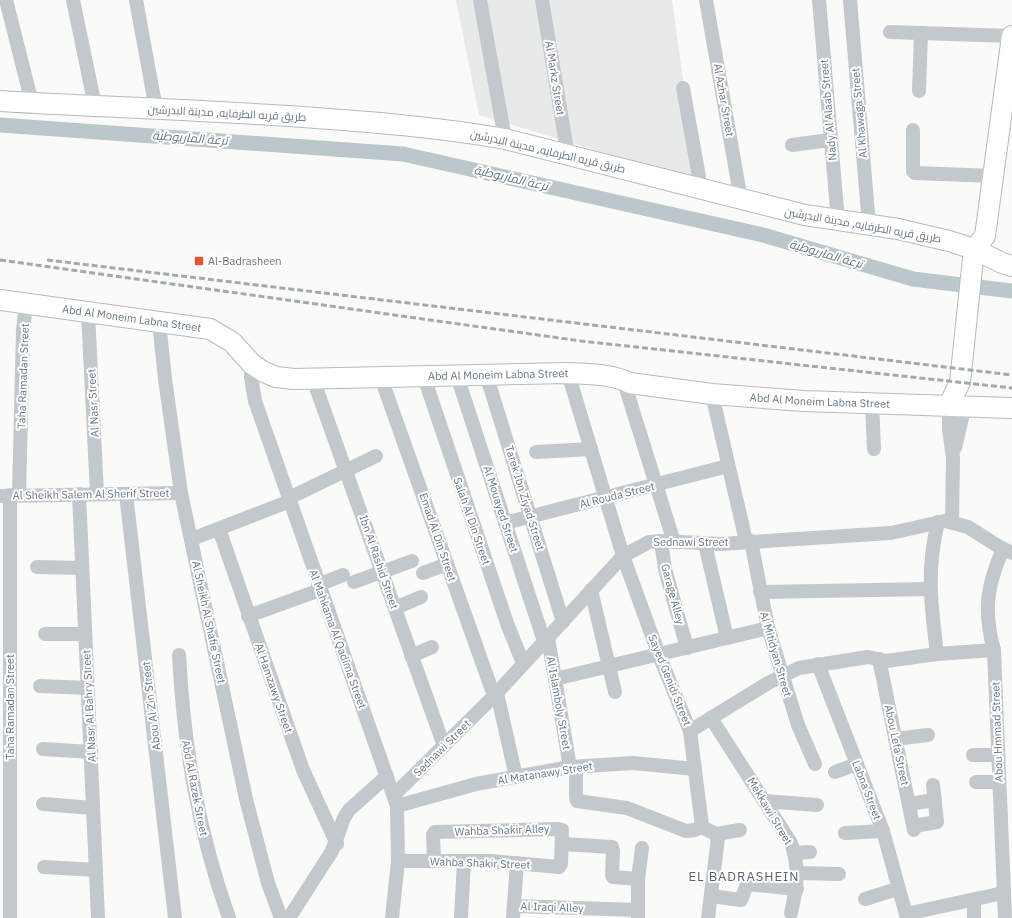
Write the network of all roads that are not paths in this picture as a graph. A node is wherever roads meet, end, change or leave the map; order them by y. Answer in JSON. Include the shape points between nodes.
{"nodes":[{"id":1,"x":6,"y":0,"type":"edge"},
{"id":2,"x":73,"y":0,"type":"edge"},
{"id":3,"x":136,"y":0,"type":"edge"},
{"id":4,"x":480,"y":0,"type":"edge"},
{"id":5,"x":542,"y":0,"type":"edge"},
{"id":6,"x":706,"y":0,"type":"edge"},
{"id":7,"x":819,"y":0,"type":"edge"},
{"id":8,"x":850,"y":0,"type":"edge"},
{"id":9,"x":890,"y":32,"type":"dead end"},
{"id":10,"x":921,"y":33,"type":"junction"},
{"id":11,"x":1012,"y":36,"type":"edge"},
{"id":12,"x":683,"y":88,"type":"dead end"},
{"id":13,"x":919,"y":91,"type":"dead end"},
{"id":14,"x":0,"y":101,"type":"edge"},
{"id":15,"x":32,"y":103,"type":"junction"},
{"id":16,"x":95,"y":106,"type":"junction"},
{"id":17,"x":156,"y":109,"type":"junction"},
{"id":18,"x":913,"y":130,"type":"dead end"},
{"id":19,"x":505,"y":139,"type":"junction"},
{"id":20,"x":830,"y":140,"type":"junction"},
{"id":21,"x":792,"y":145,"type":"dead end"},
{"id":22,"x":568,"y":156,"type":"junction"},
{"id":23,"x":993,"y":176,"type":"junction"},
{"id":24,"x":701,"y":188,"type":"junction"},
{"id":25,"x":741,"y":200,"type":"junction"},
{"id":26,"x":838,"y":221,"type":"junction"},
{"id":27,"x":869,"y":225,"type":"junction"},
{"id":28,"x":980,"y":252,"type":"junction"},
{"id":29,"x":1012,"y":258,"type":"edge"},
{"id":30,"x":0,"y":300,"type":"edge"},
{"id":31,"x":26,"y":304,"type":"junction"},
{"id":32,"x":88,"y":312,"type":"junction"},
{"id":33,"x":159,"y":322,"type":"junction"},
{"id":34,"x":971,"y":331,"type":"junction"},
{"id":35,"x":252,"y":364,"type":"junction"},
{"id":36,"x":568,"y":373,"type":"junction"},
{"id":37,"x":486,"y":374,"type":"junction"},
{"id":38,"x":457,"y":376,"type":"junction"},
{"id":39,"x":424,"y":377,"type":"junction"},
{"id":40,"x":382,"y":378,"type":"junction"},
{"id":41,"x":313,"y":379,"type":"junction"},
{"id":42,"x":623,"y":379,"type":"junction"},
{"id":43,"x":712,"y":394,"type":"junction"},
{"id":44,"x":872,"y":403,"type":"junction"},
{"id":45,"x":957,"y":405,"type":"junction"},
{"id":46,"x":1012,"y":408,"type":"edge"},
{"id":47,"x":591,"y":449,"type":"junction"},
{"id":48,"x":874,"y":449,"type":"dead end"},
{"id":49,"x":536,"y":452,"type":"dead end"},
{"id":50,"x":376,"y":456,"type":"dead end"},
{"id":51,"x":728,"y":466,"type":"junction"},
{"id":52,"x":347,"y":470,"type":"junction"},
{"id":53,"x":656,"y":485,"type":"junction"},
{"id":54,"x":181,"y":493,"type":"junction"},
{"id":55,"x":79,"y":494,"type":"junction"},
{"id":56,"x":97,"y":494,"type":"junction"},
{"id":57,"x":126,"y":494,"type":"junction"},
{"id":58,"x":10,"y":495,"type":"edge"},
{"id":59,"x":606,"y":497,"type":"junction"},
{"id":60,"x":289,"y":500,"type":"junction"},
{"id":61,"x":531,"y":516,"type":"junction"},
{"id":62,"x":938,"y":522,"type":"junction"},
{"id":63,"x":952,"y":522,"type":"junction"},
{"id":64,"x":505,"y":523,"type":"junction"},
{"id":65,"x":218,"y":529,"type":"junction"},
{"id":66,"x":192,"y":538,"type":"junction"},
{"id":67,"x":667,"y":541,"type":"junction"},
{"id":68,"x":748,"y":541,"type":"junction"},
{"id":69,"x":706,"y":544,"type":"junction"},
{"id":70,"x":1007,"y":551,"type":"edge"},
{"id":71,"x":623,"y":556,"type":"junction"},
{"id":72,"x":412,"y":561,"type":"dead end"},
{"id":73,"x":447,"y":564,"type":"junction"},
{"id":74,"x":37,"y":567,"type":"dead end"},
{"id":75,"x":82,"y":568,"type":"junction"},
{"id":76,"x":382,"y":572,"type":"junction"},
{"id":77,"x":423,"y":573,"type":"dead end"},
{"id":78,"x":319,"y":587,"type":"junction"},
{"id":79,"x":930,"y":589,"type":"junction"},
{"id":80,"x":591,"y":590,"type":"junction"},
{"id":81,"x":760,"y":592,"type":"junction"},
{"id":82,"x":421,"y":597,"type":"dead end"},
{"id":83,"x":395,"y":608,"type":"junction"},
{"id":84,"x":248,"y":616,"type":"junction"},
{"id":85,"x":562,"y":622,"type":"junction"},
{"id":86,"x":768,"y":628,"type":"junction"},
{"id":87,"x":45,"y":634,"type":"dead end"},
{"id":88,"x":85,"y":634,"type":"junction"},
{"id":89,"x":727,"y":638,"type":"junction"},
{"id":90,"x":546,"y":640,"type":"junction"},
{"id":91,"x":432,"y":647,"type":"dead end"},
{"id":92,"x":687,"y":648,"type":"junction"},
{"id":93,"x":994,"y":650,"type":"junction"},
{"id":94,"x":937,"y":654,"type":"junction"},
{"id":95,"x":179,"y":655,"type":"dead end"},
{"id":96,"x":658,"y":655,"type":"junction"},
{"id":97,"x":411,"y":656,"type":"junction"},
{"id":98,"x":879,"y":660,"type":"junction"},
{"id":99,"x":523,"y":663,"type":"junction"},
{"id":100,"x":818,"y":664,"type":"junction"},
{"id":101,"x":609,"y":666,"type":"junction"},
{"id":102,"x":782,"y":675,"type":"junction"},
{"id":103,"x":555,"y":679,"type":"junction"},
{"id":104,"x":40,"y":686,"type":"dead end"},
{"id":105,"x":88,"y":688,"type":"junction"},
{"id":106,"x":615,"y":692,"type":"dead end"},
{"id":107,"x":495,"y":694,"type":"junction"},
{"id":108,"x":711,"y":718,"type":"junction"},
{"id":109,"x":690,"y":731,"type":"junction"},
{"id":110,"x":928,"y":735,"type":"dead end"},
{"id":111,"x":895,"y":739,"type":"junction"},
{"id":112,"x":444,"y":746,"type":"junction"},
{"id":113,"x":43,"y":749,"type":"dead end"},
{"id":114,"x":91,"y":752,"type":"junction"},
{"id":115,"x":972,"y":755,"type":"dead end"},
{"id":116,"x":998,"y":755,"type":"junction"},
{"id":117,"x":815,"y":764,"type":"dead end"},
{"id":118,"x":857,"y":764,"type":"junction"},
{"id":119,"x":573,"y":767,"type":"junction"},
{"id":120,"x":696,"y":769,"type":"junction"},
{"id":121,"x":835,"y":772,"type":"dead end"},
{"id":122,"x":388,"y":776,"type":"junction"},
{"id":123,"x":516,"y":777,"type":"junction"},
{"id":124,"x":976,"y":782,"type":"dead end"},
{"id":125,"x":999,"y":782,"type":"junction"},
{"id":126,"x":933,"y":785,"type":"dead end"},
{"id":127,"x":396,"y":800,"type":"junction"},
{"id":128,"x":764,"y":800,"type":"junction"},
{"id":129,"x":935,"y":800,"type":"junction"},
{"id":130,"x":43,"y":804,"type":"dead end"},
{"id":131,"x":909,"y":804,"type":"junction"},
{"id":132,"x":817,"y":805,"type":"dead end"},
{"id":133,"x":93,"y":808,"type":"junction"},
{"id":134,"x":702,"y":826,"type":"junction"},
{"id":135,"x":740,"y":830,"type":"dead end"},
{"id":136,"x":845,"y":832,"type":"dead end"},
{"id":137,"x":883,"y":832,"type":"junction"},
{"id":138,"x":716,"y":834,"type":"junction"},
{"id":139,"x":337,"y":844,"type":"junction"},
{"id":140,"x":562,"y":844,"type":"junction"},
{"id":141,"x":642,"y":848,"type":"dead end"},
{"id":142,"x":810,"y":852,"type":"dead end"},
{"id":143,"x":794,"y":853,"type":"junction"},
{"id":144,"x":398,"y":861,"type":"junction"},
{"id":145,"x":434,"y":861,"type":"junction"},
{"id":146,"x":464,"y":861,"type":"junction"},
{"id":147,"x":517,"y":863,"type":"junction"},
{"id":148,"x":561,"y":866,"type":"joint"},
{"id":149,"x":44,"y":867,"type":"dead end"},
{"id":150,"x":96,"y":870,"type":"junction"},
{"id":151,"x":798,"y":873,"type":"junction"},
{"id":152,"x":839,"y":874,"type":"dead end"},
{"id":153,"x":638,"y":879,"type":"junction"},
{"id":154,"x":797,"y":889,"type":"junction"},
{"id":155,"x":897,"y":889,"type":"junction"},
{"id":156,"x":1003,"y":893,"type":"junction"},
{"id":157,"x":711,"y":896,"type":"junction"},
{"id":158,"x":865,"y":899,"type":"dead end"},
{"id":159,"x":974,"y":900,"type":"junction"},
{"id":160,"x":513,"y":912,"type":"edge"},
{"id":161,"x":791,"y":912,"type":"dead end"},
{"id":162,"x":565,"y":913,"type":"edge"},
{"id":163,"x":638,"y":914,"type":"edge"},
{"id":164,"x":1007,"y":915,"type":"edge"},
{"id":165,"x":906,"y":916,"type":"edge"},
{"id":166,"x":974,"y":917,"type":"edge"},
{"id":167,"x":10,"y":918,"type":"edge"},
{"id":168,"x":98,"y":918,"type":"edge"},
{"id":169,"x":175,"y":918,"type":"edge"},
{"id":170,"x":229,"y":918,"type":"edge"},
{"id":171,"x":281,"y":918,"type":"edge"},
{"id":172,"x":289,"y":918,"type":"edge"},
{"id":173,"x":392,"y":918,"type":"edge"},
{"id":174,"x":461,"y":918,"type":"edge"},
{"id":175,"x":708,"y":918,"type":"edge"}],
"edges":[{"from":1,"to":15,"type":"street"},
{"from":2,"to":16,"type":"street"},
{"from":3,"to":17,"type":"street"},
{"from":4,"to":19,"type":"street"},
{"from":5,"to":22,"type":"street","name":"Al Markz Street"},
{"from":6,"to":25,"type":"street","name":"Al Azhar Street"},
{"from":7,"to":20,"type":"street","name":"Nady Al Alaab Street"},
{"from":8,"to":27,"type":"street","name":"Al Khawaga Street"},
{"from":9,"to":10,"type":"street"},
{"from":10,"to":11,"type":"street"},
{"from":10,"to":13,"type":"street"},
{"from":11,"to":23,"type":"main road"},
{"from":12,"to":24,"type":"street"},
{"from":14,"to":15,"type":"main road","name":"طريق قريه الطرفايه, مدينة البدرشين"},
{"from":15,"to":16,"type":"main road","name":"طريق قريه الطرفايه, مدينة البدرشين"},
{"from":16,"to":17,"type":"main road","name":"طريق قريه الطرفايه, مدينة البدرشين"},
{"from":17,"to":19,"type":"main road","name":"طريق قريه الطرفايه, مدينة البدرشين","via":[[230,111],[375,122],[446,129]]},
{"from":18,"to":23,"type":"street","via":[[915,173]]},
{"from":19,"to":22,"type":"main road","name":"طريق قريه الطرفايه, مدينة البدرشين"},
{"from":20,"to":21,"type":"street"},
{"from":20,"to":26,"type":"street","name":"Nady Al Alaab Street"},
{"from":22,"to":24,"type":"main road","name":"طريق قريه الطرفايه, مدينة البدرشين"},
{"from":23,"to":28,"type":"main road","via":[[985,236]]},
{"from":24,"to":25,"type":"main road","name":"طريق قريه الطرفايه, مدينة البدرشين"},
{"from":25,"to":26,"type":"main road","name":"طريق قريه الطرفايه, مدينة البدرشين"},
{"from":26,"to":27,"type":"main road","name":"طريق قريه الطرفايه, مدينة البدرشين"},
{"from":27,"to":28,"type":"main road","name":"طريق قريه الطرفايه, مدينة البدرشين","via":[[949,241]]},
{"from":28,"to":29,"type":"main road","name":"طريق قريه الطرفايه, مدينة البدرشين"},
{"from":28,"to":34,"type":"main road"},
{"from":28,"to":34,"type":"main road","via":[[983,279]]},
{"from":30,"to":31,"type":"main road","name":"Abd Al Moneim Labna Street"},
{"from":31,"to":32,"type":"main road","name":"Abd Al Moneim Labna Street"},
{"from":31,"to":58,"type":"street","name":"Taha Ramadan Street"},
{"from":32,"to":33,"type":"main road","name":"Abd Al Moneim Labna Street"},
{"from":32,"to":56,"type":"street","name":"Al Nasr Street"},
{"from":33,"to":35,"type":"main road","name":"Abd Al Moneim Labna Street","via":[[210,329],[232,342]]},
{"from":33,"to":54,"type":"street","name":"Al Sheikh Al Shafie Street"},
{"from":34,"to":45,"type":"main road","via":[[970,384]]},
{"from":35,"to":41,"type":"main road","name":"Abd Al Moneim Labna Street","via":[[276,377]]},
{"from":35,"to":60,"type":"street","name":"Al Mahkama Al Qadima Street","via":[[251,377],[255,401]]},
{"from":36,"to":37,"type":"main road","name":"Abd Al Moneim Labna Street"},
{"from":36,"to":42,"type":"main road","name":"Abd Al Moneim Labna Street"},
{"from":36,"to":47,"type":"street","name":"Sayed Genidi Street"},
{"from":37,"to":38,"type":"main road","name":"Abd Al Moneim Labna Street"},
{"from":37,"to":61,"type":"street","name":"Tarek Ibn Ziyad Street"},
{"from":38,"to":39,"type":"main road","name":"Abd Al Moneim Labna Street"},
{"from":38,"to":64,"type":"street","name":"Al Mouayed Street"},
{"from":39,"to":40,"type":"main road","name":"Abd Al Moneim Labna Street"},
{"from":39,"to":99,"type":"street","name":"Salah Al Din Street","via":[[508,626]]},
{"from":40,"to":41,"type":"main road","name":"Abd Al Moneim Labna Street"},
{"from":40,"to":73,"type":"street","name":"Emad Al Din Street"},
{"from":41,"to":52,"type":"street","name":"Ibn Al Rashid Street"},
{"from":42,"to":43,"type":"main road","name":"Abd Al Moneim Labna Street"},
{"from":42,"to":53,"type":"street","name":"Garage Alley"},
{"from":43,"to":44,"type":"main road","name":"Abd Al Moneim Labna Street"},
{"from":43,"to":51,"type":"street","name":"Al Mitidyan Street"},
{"from":44,"to":45,"type":"main road","name":"Abd Al Moneim Labna Street"},
{"from":44,"to":48,"type":"street"},
{"from":45,"to":46,"type":"main road","name":"Abd Al Moneim Labna Street"},
{"from":45,"to":63,"type":"street"},
{"from":47,"to":49,"type":"street"},
{"from":47,"to":59,"type":"street","name":"Sayed Genidi Street"},
{"from":50,"to":52,"type":"street"},
{"from":51,"to":53,"type":"street","name":"Al Rouda Street"},
{"from":51,"to":68,"type":"street","name":"Al Mitidyan Street"},
{"from":52,"to":60,"type":"street"},
{"from":52,"to":76,"type":"street","name":"Ibn Al Rashid Street"},
{"from":53,"to":59,"type":"street","name":"Al Rouda Street"},
{"from":53,"to":67,"type":"street","name":"Garage Alley"},
{"from":54,"to":57,"type":"street","name":"Al Sheikh Salem Al Sherif Street"},
{"from":54,"to":66,"type":"street","name":"Al Sheikh Al Shafie Street"},
{"from":55,"to":56,"type":"street","name":"Al Sheikh Salem Al Sherif Street"},
{"from":55,"to":58,"type":"street","name":"Al Sheikh Salem Al Sherif Street"},
{"from":55,"to":75,"type":"street","name":"Al Nasr Al Bahry Street"},
{"from":56,"to":57,"type":"street","name":"Al Sheikh Salem Al Sherif Street"},
{"from":57,"to":169,"type":"street","name":"Abou Al Zin Street"},
{"from":58,"to":167,"type":"street","name":"Taha Ramadan Street"},
{"from":59,"to":61,"type":"street","name":"Al Rouda Street"},
{"from":59,"to":71,"type":"street","name":"Sayed Genidi Street"},
{"from":60,"to":65,"type":"street"},
{"from":60,"to":78,"type":"street","name":"Al Mahkama Al Qadima Street"},
{"from":61,"to":64,"type":"street","name":"Al Rouda Street"},
{"from":61,"to":85,"type":"street","name":"Tarek Ibn Ziyad Street"},
{"from":62,"to":63,"type":"street","name":"Sednawi Street"},
{"from":62,"to":68,"type":"street","name":"Sednawi Street","via":[[891,533]]},
{"from":62,"to":79,"type":"street","via":[[930,559]]},
{"from":63,"to":70,"type":"street","name":"Sednawi Street","via":[[968,527]]},
{"from":64,"to":90,"type":"street","name":"Al Mouayed Street"},
{"from":65,"to":66,"type":"street"},
{"from":65,"to":84,"type":"street","name":"Al Hamzawy Street"},
{"from":66,"to":171,"type":"street","name":"Al Sheikh Al Shafie Street","via":[[246,799],[268,883]]},
{"from":67,"to":69,"type":"street","name":"Sednawi Street"},
{"from":67,"to":71,"type":"street","name":"Sednawi Street","via":[[648,542]]},
{"from":67,"to":92,"type":"street","name":"Garage Alley","via":[[665,569]]},
{"from":68,"to":69,"type":"street","name":"Sednawi Street"},
{"from":68,"to":81,"type":"street","name":"Al Mitidyan Street"},
{"from":69,"to":89,"type":"street"},
{"from":70,"to":93,"type":"street","name":"Abou Hmmad Street","via":[[988,589],[989,632]]},
{"from":71,"to":80,"type":"street","name":"Sednawi Street"},
{"from":71,"to":96,"type":"street","name":"Sayed Genidi Street"},
{"from":72,"to":76,"type":"street"},
{"from":73,"to":77,"type":"street"},
{"from":73,"to":107,"type":"street","name":"Emad Al Din Street"},
{"from":74,"to":75,"type":"street"},
{"from":75,"to":88,"type":"street","name":"Al Nasr Al Bahry Street"},
{"from":76,"to":78,"type":"street"},
{"from":76,"to":83,"type":"street","name":"Ibn Al Rashid Street"},
{"from":78,"to":84,"type":"street"},
{"from":78,"to":122,"type":"street","name":"Al Mahkama Al Qadima Street"},
{"from":79,"to":81,"type":"street"},
{"from":79,"to":94,"type":"street"},
{"from":80,"to":85,"type":"street","name":"Sednawi Street"},
{"from":80,"to":101,"type":"street"},
{"from":81,"to":86,"type":"street","name":"Al Mitidyan Street"},
{"from":82,"to":83,"type":"street"},
{"from":83,"to":97,"type":"street","name":"Ibn Al Rashid Street"},
{"from":84,"to":139,"type":"street","name":"Al Hamzawy Street","via":[[303,770]]},
{"from":85,"to":90,"type":"street","name":"Sednawi Street"},
{"from":86,"to":89,"type":"street"},
{"from":86,"to":102,"type":"street","name":"Al Mitidyan Street"},
{"from":87,"to":88,"type":"street"},
{"from":88,"to":105,"type":"street","name":"Al Nasr Al Bahry Street"},
{"from":89,"to":92,"type":"street"},
{"from":90,"to":99,"type":"street","name":"Sednawi Street"},
{"from":90,"to":103,"type":"street","name":"Al Islamboly Street"},
{"from":91,"to":97,"type":"street"},
{"from":92,"to":96,"type":"street"},
{"from":93,"to":94,"type":"street"},
{"from":93,"to":116,"type":"street","name":"Abou Hmmad Street"},
{"from":94,"to":98,"type":"street"},
{"from":95,"to":170,"type":"street","name":"Abd Al Razek Street","via":[[187,754],[196,802],[207,850]]},
{"from":96,"to":101,"type":"street"},
{"from":96,"to":109,"type":"street","name":"Sayed Genidi Street"},
{"from":97,"to":112,"type":"street","name":"Ibn Al Rashid Street"},
{"from":98,"to":100,"type":"street","via":[[868,657]]},
{"from":98,"to":111,"type":"street","name":"Abou Lefa Street"},
{"from":99,"to":107,"type":"street","name":"Sednawi Street"},
{"from":100,"to":102,"type":"street"},
{"from":100,"to":118,"type":"street","name":"Labna Street"},
{"from":101,"to":103,"type":"street"},
{"from":101,"to":106,"type":"street"},
{"from":102,"to":108,"type":"street"},
{"from":102,"to":117,"type":"street","name":"Al Mitidyan Street","via":[[798,724]]},
{"from":103,"to":119,"type":"street","name":"Al Islamboly Street"},
{"from":104,"to":105,"type":"street"},
{"from":105,"to":114,"type":"street","name":"Al Nasr Al Bahry Street"},
{"from":107,"to":112,"type":"street","name":"Sednawi Street"},
{"from":107,"to":123,"type":"street","name":"Emad Al Din Street"},
{"from":108,"to":109,"type":"street"},
{"from":108,"to":128,"type":"street","name":"Mekkawi Street"},
{"from":109,"to":120,"type":"street","name":"Sayed Genidi Street"},
{"from":110,"to":111,"type":"street"},
{"from":111,"to":131,"type":"street","name":"Abou Lefa Street"},
{"from":112,"to":127,"type":"street","name":"Sednawi Street"},
{"from":113,"to":114,"type":"street"},
{"from":114,"to":133,"type":"street","name":"Al Nasr Al Bahry Street"},
{"from":115,"to":116,"type":"street"},
{"from":116,"to":125,"type":"street","name":"Abou Hmmad Street"},
{"from":118,"to":121,"type":"street"},
{"from":118,"to":137,"type":"street","name":"Labna Street"},
{"from":119,"to":120,"type":"street","name":"Al Matanawy Street","via":[[633,763]]},
{"from":119,"to":123,"type":"street","name":"Al Matanawy Street"},
{"from":119,"to":134,"type":"street","name":"Al Islamboly Street","via":[[577,801],[627,808],[686,831]]},
{"from":120,"to":134,"type":"street","name":"Sayed Genidi Street"},
{"from":122,"to":127,"type":"street","name":"Al Mahkama Al Qadima Street"},
{"from":122,"to":139,"type":"street","via":[[349,810]]},
{"from":123,"to":127,"type":"street","name":"Al Matanawy Street"},
{"from":124,"to":125,"type":"street"},
{"from":125,"to":156,"type":"street","name":"Abou Hmmad Street"},
{"from":126,"to":129,"type":"street"},
{"from":127,"to":144,"type":"street","name":"Al Mahkama Al Qadima Street"},
{"from":128,"to":132,"type":"street"},
{"from":128,"to":143,"type":"street","name":"Mekkawi Street","via":[[791,843]]},
{"from":129,"to":131,"type":"street"},
{"from":129,"to":131,"type":"street","name":"Abou Lefa Street","via":[[937,822],[914,828]]},
{"from":130,"to":133,"type":"street"},
{"from":133,"to":150,"type":"street","name":"Al Nasr Al Bahry Street"},
{"from":134,"to":138,"type":"street"},
{"from":135,"to":138,"type":"street"},
{"from":136,"to":137,"type":"street"},
{"from":137,"to":155,"type":"street","name":"Labna Street"},
{"from":138,"to":157,"type":"street","via":[[718,838]]},
{"from":139,"to":172,"type":"street"},
{"from":140,"to":145,"type":"street","name":"Wahba Shakir Alley","via":[[563,832],[560,829],[435,832]]},
{"from":140,"to":148,"type":"street","name":"Wahba Shakir Alley"},
{"from":140,"to":153,"type":"street","via":[[612,847],[613,878]]},
{"from":141,"to":153,"type":"street"},
{"from":142,"to":143,"type":"street"},
{"from":143,"to":151,"type":"street","name":"Mekkawi Street"},
{"from":144,"to":145,"type":"street","name":"Wahba Shakir Street"},
{"from":144,"to":173,"type":"street","name":"Al Mahkama Al Qadima Street"},
{"from":145,"to":146,"type":"street","name":"Wahba Shakir Street"},
{"from":146,"to":147,"type":"street","name":"Wahba Shakir Street"},
{"from":146,"to":174,"type":"street"},
{"from":147,"to":148,"type":"street","name":"Wahba Shakir Street"},
{"from":147,"to":160,"type":"street"},
{"from":149,"to":150,"type":"street"},
{"from":150,"to":168,"type":"street","name":"Al Nasr Al Bahry Street"},
{"from":151,"to":152,"type":"street"},
{"from":151,"to":154,"type":"street","name":"Mekkawi Street"},
{"from":153,"to":163,"type":"street"},
{"from":154,"to":157,"type":"street","via":[[747,884],[741,900]]},
{"from":154,"to":161,"type":"street","name":"Mekkawi Street"},
{"from":155,"to":158,"type":"street"},
{"from":155,"to":165,"type":"street","name":"Labna Street"},
{"from":156,"to":159,"type":"street"},
{"from":156,"to":164,"type":"street","name":"Abou Hmmad Street"},
{"from":157,"to":175,"type":"street"},
{"from":159,"to":165,"type":"street"},
{"from":159,"to":166,"type":"street"},
{"from":160,"to":162,"type":"street","name":"Al Iraqi Alley"},
{"from":162,"to":163,"type":"street","name":"Al Iraqi Alley"}]}
